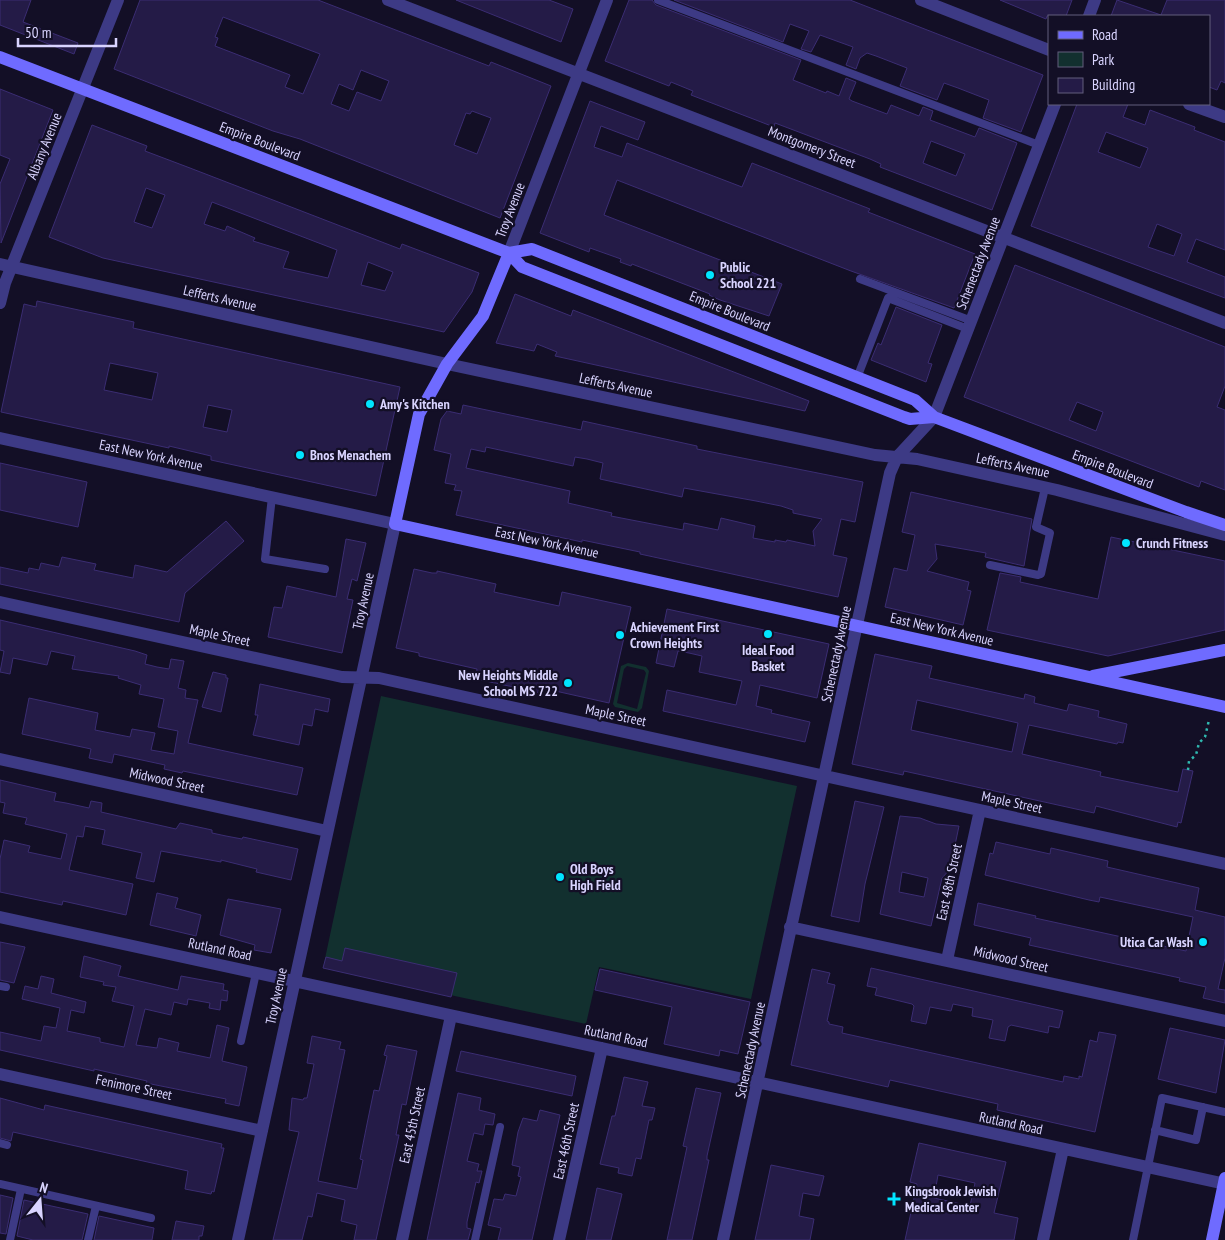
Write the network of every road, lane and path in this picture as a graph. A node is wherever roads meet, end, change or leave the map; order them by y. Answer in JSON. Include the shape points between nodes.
{"nodes":[{"id":1,"x":118,"y":0,"type":"edge"},
{"id":2,"x":388,"y":0,"type":"edge"},
{"id":3,"x":607,"y":0,"type":"edge"},
{"id":4,"x":658,"y":0,"type":"edge"},
{"id":5,"x":921,"y":0,"type":"edge"},
{"id":6,"x":1095,"y":0,"type":"edge"},
{"id":7,"x":1089,"y":15,"type":"edge"},
{"id":8,"x":1048,"y":50,"type":"edge"},
{"id":9,"x":0,"y":57,"type":"edge"},
{"id":10,"x":578,"y":74,"type":"junction"},
{"id":11,"x":83,"y":89,"type":"junction"},
{"id":12,"x":1055,"y":105,"type":"edge"},
{"id":13,"x":1192,"y":105,"type":"edge"},
{"id":14,"x":1225,"y":117,"type":"edge"},
{"id":15,"x":1039,"y":145,"type":"junction"},
{"id":16,"x":1004,"y":237,"type":"junction"},
{"id":17,"x":509,"y":253,"type":"junction"},
{"id":18,"x":6,"y":265,"type":"edge"},
{"id":19,"x":860,"y":279,"type":"dead end"},
{"id":20,"x":0,"y":303,"type":"edge"},
{"id":21,"x":1225,"y":323,"type":"edge"},
{"id":22,"x":970,"y":325,"type":"junction"},
{"id":23,"x":448,"y":364,"type":"junction"},
{"id":24,"x":857,"y":378,"type":"junction"},
{"id":25,"x":934,"y":417,"type":"junction"},
{"id":26,"x":0,"y":438,"type":"edge"},
{"id":27,"x":897,"y":457,"type":"junction"},
{"id":28,"x":1046,"y":488,"type":"junction"},
{"id":29,"x":272,"y":497,"type":"junction"},
{"id":30,"x":395,"y":524,"type":"junction"},
{"id":31,"x":1225,"y":525,"type":"edge"},
{"id":32,"x":1225,"y":534,"type":"edge"},
{"id":33,"x":990,"y":565,"type":"dead end"},
{"id":34,"x":325,"y":569,"type":"dead end"},
{"id":35,"x":0,"y":602,"type":"edge"},
{"id":36,"x":858,"y":626,"type":"junction"},
{"id":37,"x":1225,"y":650,"type":"edge"},
{"id":38,"x":361,"y":678,"type":"junction"},
{"id":39,"x":1086,"y":678,"type":"junction"},
{"id":40,"x":1225,"y":707,"type":"edge"},
{"id":41,"x":1209,"y":720,"type":"dead end"},
{"id":42,"x":0,"y":759,"type":"edge"},
{"id":43,"x":1188,"y":770,"type":"dead end"},
{"id":44,"x":824,"y":776,"type":"junction"},
{"id":45,"x":980,"y":810,"type":"junction"},
{"id":46,"x":327,"y":831,"type":"junction"},
{"id":47,"x":1225,"y":864,"type":"edge"},
{"id":48,"x":0,"y":916,"type":"edge"},
{"id":49,"x":790,"y":927,"type":"junction"},
{"id":50,"x":948,"y":960,"type":"junction"},
{"id":51,"x":256,"y":973,"type":"junction"},
{"id":52,"x":295,"y":981,"type":"junction"},
{"id":53,"x":452,"y":1016,"type":"junction"},
{"id":54,"x":1225,"y":1022,"type":"edge"},
{"id":55,"x":241,"y":1041,"type":"dead end"},
{"id":56,"x":602,"y":1048,"type":"junction"},
{"id":57,"x":0,"y":1074,"type":"edge"},
{"id":58,"x":758,"y":1082,"type":"junction"},
{"id":59,"x":1203,"y":1107,"type":"junction"},
{"id":60,"x":1225,"y":1112,"type":"edge"},
{"id":61,"x":500,"y":1126,"type":"dead end"},
{"id":62,"x":1155,"y":1130,"type":"junction"},
{"id":63,"x":262,"y":1131,"type":"junction"},
{"id":64,"x":1063,"y":1149,"type":"junction"},
{"id":65,"x":1146,"y":1167,"type":"junction"},
{"id":66,"x":1225,"y":1182,"type":"edge"},
{"id":67,"x":0,"y":1184,"type":"edge"},
{"id":68,"x":21,"y":1189,"type":"junction"},
{"id":69,"x":96,"y":1206,"type":"junction"},
{"id":70,"x":151,"y":1218,"type":"dead end"},
{"id":71,"x":10,"y":1240,"type":"edge"},
{"id":72,"x":88,"y":1240,"type":"edge"},
{"id":73,"x":238,"y":1240,"type":"edge"},
{"id":74,"x":402,"y":1240,"type":"edge"},
{"id":75,"x":475,"y":1240,"type":"edge"},
{"id":76,"x":559,"y":1240,"type":"edge"},
{"id":77,"x":723,"y":1240,"type":"edge"},
{"id":78,"x":1044,"y":1240,"type":"edge"},
{"id":79,"x":1133,"y":1240,"type":"edge"},
{"id":80,"x":1212,"y":1240,"type":"edge"}],
"edges":[{"from":1,"to":11,"type":"street","name":"Albany Avenue"},
{"from":2,"to":10,"type":"street","name":"Montgomery Street"},
{"from":3,"to":10,"type":"street","name":"Troy Avenue"},
{"from":4,"to":15,"type":"lane"},
{"from":5,"to":8,"type":"street"},
{"from":6,"to":7,"type":"street"},
{"from":9,"to":11,"type":"main road","name":"Empire Boulevard"},
{"from":10,"to":16,"type":"street","name":"Montgomery Street"},
{"from":10,"to":17,"type":"street","name":"Troy Avenue"},
{"from":11,"to":17,"type":"main road","name":"Empire Boulevard"},
{"from":11,"to":18,"type":"street","name":"Albany Avenue"},
{"from":12,"to":15,"type":"street","name":"Schenectady Avenue"},
{"from":13,"to":14,"type":"street"},
{"from":15,"to":16,"type":"street","name":"Schenectady Avenue"},
{"from":16,"to":21,"type":"street","name":"Montgomery Street"},
{"from":16,"to":22,"type":"street","name":"Schenectady Avenue"},
{"from":17,"to":23,"type":"main road","name":"Troy Avenue","via":[[483,316]]},
{"from":17,"to":24,"type":"main road","name":"Empire Boulevard","via":[[532,250]]},
{"from":17,"to":25,"type":"main road","name":"Empire Boulevard","via":[[522,267],[910,419]]},
{"from":18,"to":20,"type":"street","name":"Albany Avenue"},
{"from":18,"to":23,"type":"street","name":"Lefferts Avenue"},
{"from":19,"to":22,"type":"lane"},
{"from":22,"to":24,"type":"lane","via":[[888,298]]},
{"from":22,"to":25,"type":"street","name":"Schenectady Avenue"},
{"from":23,"to":27,"type":"street","name":"Lefferts Avenue","via":[[875,455]]},
{"from":23,"to":30,"type":"main road","name":"Troy Avenue","via":[[419,414]]},
{"from":24,"to":25,"type":"main road","name":"Empire Boulevard","via":[[915,400]]},
{"from":25,"to":27,"type":"street","name":"Schenectady Avenue"},
{"from":25,"to":31,"type":"main road","name":"Empire Boulevard"},
{"from":26,"to":29,"type":"street","name":"East New York Avenue"},
{"from":27,"to":28,"type":"street","name":"Lefferts Avenue"},
{"from":27,"to":36,"type":"street","name":"Schenectady Avenue","via":[[890,473]]},
{"from":28,"to":32,"type":"street","name":"Lefferts Avenue"},
{"from":28,"to":33,"type":"lane","via":[[1036,527],[1050,533],[1041,574]]},
{"from":29,"to":30,"type":"street","name":"East New York Avenue"},
{"from":29,"to":34,"type":"lane","via":[[265,558]]},
{"from":30,"to":36,"type":"main road","name":"East New York Avenue"},
{"from":30,"to":38,"type":"street","name":"Troy Avenue"},
{"from":35,"to":38,"type":"street","name":"Maple Street","via":[[342,677]]},
{"from":36,"to":39,"type":"main road","name":"East New York Avenue"},
{"from":36,"to":44,"type":"street","name":"Schenectady Avenue"},
{"from":37,"to":39,"type":"main road","name":"East New York Avenue"},
{"from":38,"to":44,"type":"street","name":"Maple Street","via":[[379,678]]},
{"from":38,"to":46,"type":"street","name":"Troy Avenue"},
{"from":39,"to":40,"type":"main road","name":"East New York Avenue"},
{"from":41,"to":43,"type":"path","via":[[1205,737],[1199,743]]},
{"from":42,"to":46,"type":"street","name":"Midwood Street"},
{"from":44,"to":45,"type":"street","name":"Maple Street"},
{"from":44,"to":49,"type":"street","name":"Schenectady Avenue"},
{"from":45,"to":47,"type":"street","name":"Maple Street"},
{"from":45,"to":50,"type":"street","name":"East 48th Street"},
{"from":46,"to":52,"type":"street","name":"Troy Avenue"},
{"from":48,"to":51,"type":"street","name":"Rutland Road"},
{"from":49,"to":50,"type":"street","name":"Midwood Street"},
{"from":49,"to":58,"type":"street","name":"Schenectady Avenue"},
{"from":50,"to":54,"type":"street","name":"Midwood Street"},
{"from":51,"to":52,"type":"street","name":"Rutland Road"},
{"from":51,"to":55,"type":"lane"},
{"from":52,"to":53,"type":"street","name":"Rutland Road"},
{"from":52,"to":63,"type":"street","name":"Troy Avenue"},
{"from":53,"to":56,"type":"street","name":"Rutland Road"},
{"from":53,"to":74,"type":"street","name":"East 45th Street"},
{"from":56,"to":58,"type":"street","name":"Rutland Road"},
{"from":56,"to":76,"type":"street","name":"East 46th Street"},
{"from":57,"to":63,"type":"street","name":"Fenimore Street"},
{"from":58,"to":64,"type":"street","name":"Rutland Road"},
{"from":58,"to":77,"type":"street","name":"Schenectady Avenue"},
{"from":59,"to":60,"type":"lane"},
{"from":59,"to":62,"type":"lane","via":[[1162,1098]]},
{"from":59,"to":62,"type":"lane","via":[[1196,1140]]},
{"from":61,"to":75,"type":"lane"},
{"from":62,"to":65,"type":"lane"},
{"from":63,"to":73,"type":"street","name":"Troy Avenue"},
{"from":64,"to":65,"type":"street","name":"Rutland Road"},
{"from":64,"to":78,"type":"street"},
{"from":65,"to":66,"type":"street","name":"Rutland Road"},
{"from":65,"to":79,"type":"lane"},
{"from":66,"to":80,"type":"main road"},
{"from":67,"to":68,"type":"lane"},
{"from":68,"to":69,"type":"lane"},
{"from":68,"to":71,"type":"lane"},
{"from":69,"to":70,"type":"lane"},
{"from":69,"to":72,"type":"lane"}]}
